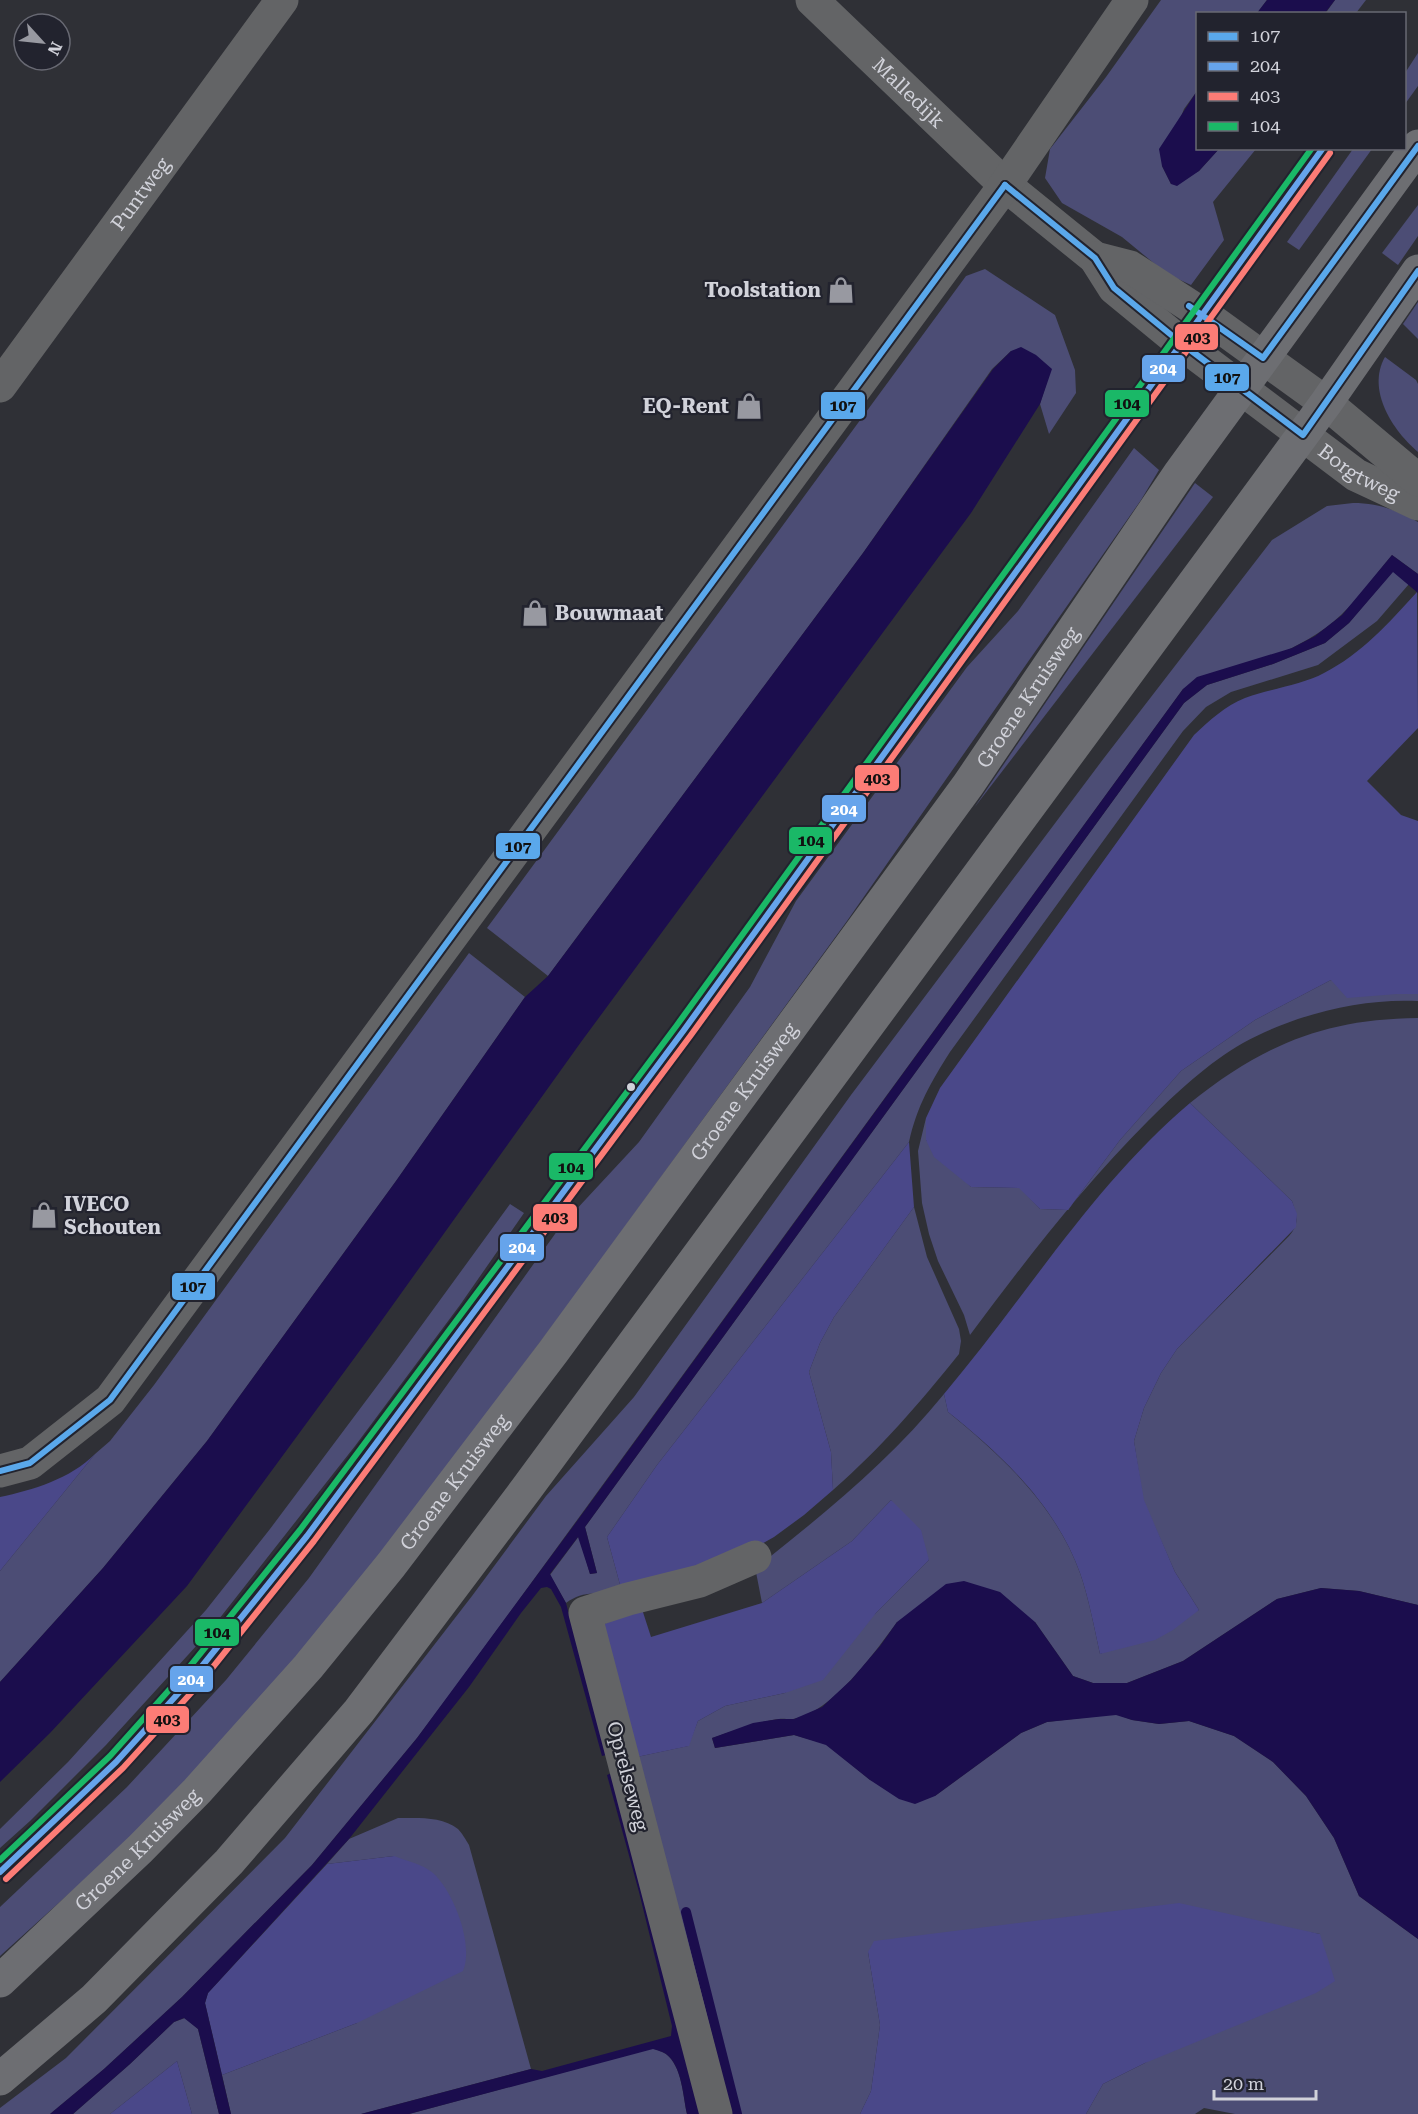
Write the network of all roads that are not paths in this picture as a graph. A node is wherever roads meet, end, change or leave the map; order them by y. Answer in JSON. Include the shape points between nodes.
{"nodes":[{"id":1,"x":282,"y":0,"type":"edge"},
{"id":2,"x":812,"y":0,"type":"edge"},
{"id":3,"x":1132,"y":0,"type":"edge"},
{"id":4,"x":1418,"y":146,"type":"edge"},
{"id":5,"x":1005,"y":185,"type":"junction"},
{"id":6,"x":1095,"y":258,"type":"junction"},
{"id":7,"x":1418,"y":271,"type":"edge"},
{"id":8,"x":1263,"y":358,"type":"junction"},
{"id":9,"x":0,"y":386,"type":"edge"},
{"id":10,"x":1241,"y":388,"type":"junction"},
{"id":11,"x":1326,"y":403,"type":"junction"},
{"id":12,"x":1303,"y":435,"type":"junction"},
{"id":13,"x":1418,"y":480,"type":"edge"},
{"id":14,"x":1418,"y":504,"type":"edge"},
{"id":15,"x":0,"y":1470,"type":"edge"},
{"id":16,"x":755,"y":1557,"type":"dead end"},
{"id":17,"x":0,"y":1981,"type":"edge"},
{"id":18,"x":0,"y":2079,"type":"edge"},
{"id":19,"x":716,"y":2114,"type":"edge"}],
"edges":[{"from":1,"to":9,"type":"street","name":"Puntweg"},
{"from":2,"to":5,"type":"street","name":"Malledijk"},
{"from":3,"to":5,"type":"street"},
{"from":4,"to":8,"type":"main road","name":"Groene Kruisweg"},
{"from":5,"to":6,"type":"street","name":"Malledijk"},
{"from":5,"to":15,"type":"street","via":[[110,1400],[30,1463]]},
{"from":6,"to":8,"type":"street","name":"Malledijk","via":[[1130,267]]},
{"from":6,"to":10,"type":"street","name":"Malledijk","via":[[1114,288]]},
{"from":7,"to":11,"type":"main road"},
{"from":8,"to":10,"type":"main road","name":"Groene Kruisweg"},
{"from":8,"to":11,"type":"street","name":"Borgtweg"},
{"from":10,"to":12,"type":"street","name":"Borgtweg"},
{"from":10,"to":17,"type":"main road","name":"Groene Kruisweg","via":[[968,785],[553,1352],[391,1565],[308,1667],[197,1791]]},
{"from":11,"to":12,"type":"main road"},
{"from":11,"to":13,"type":"street","name":"Borgtweg"},
{"from":12,"to":14,"type":"street","name":"Borgtweg","via":[[1356,475]]},
{"from":12,"to":18,"type":"main road","via":[[359,1711],[229,1862],[94,1999]]},
{"from":16,"to":19,"type":"street","name":"Oprelseweg","via":[[700,1581],[585,1613]]}]}
